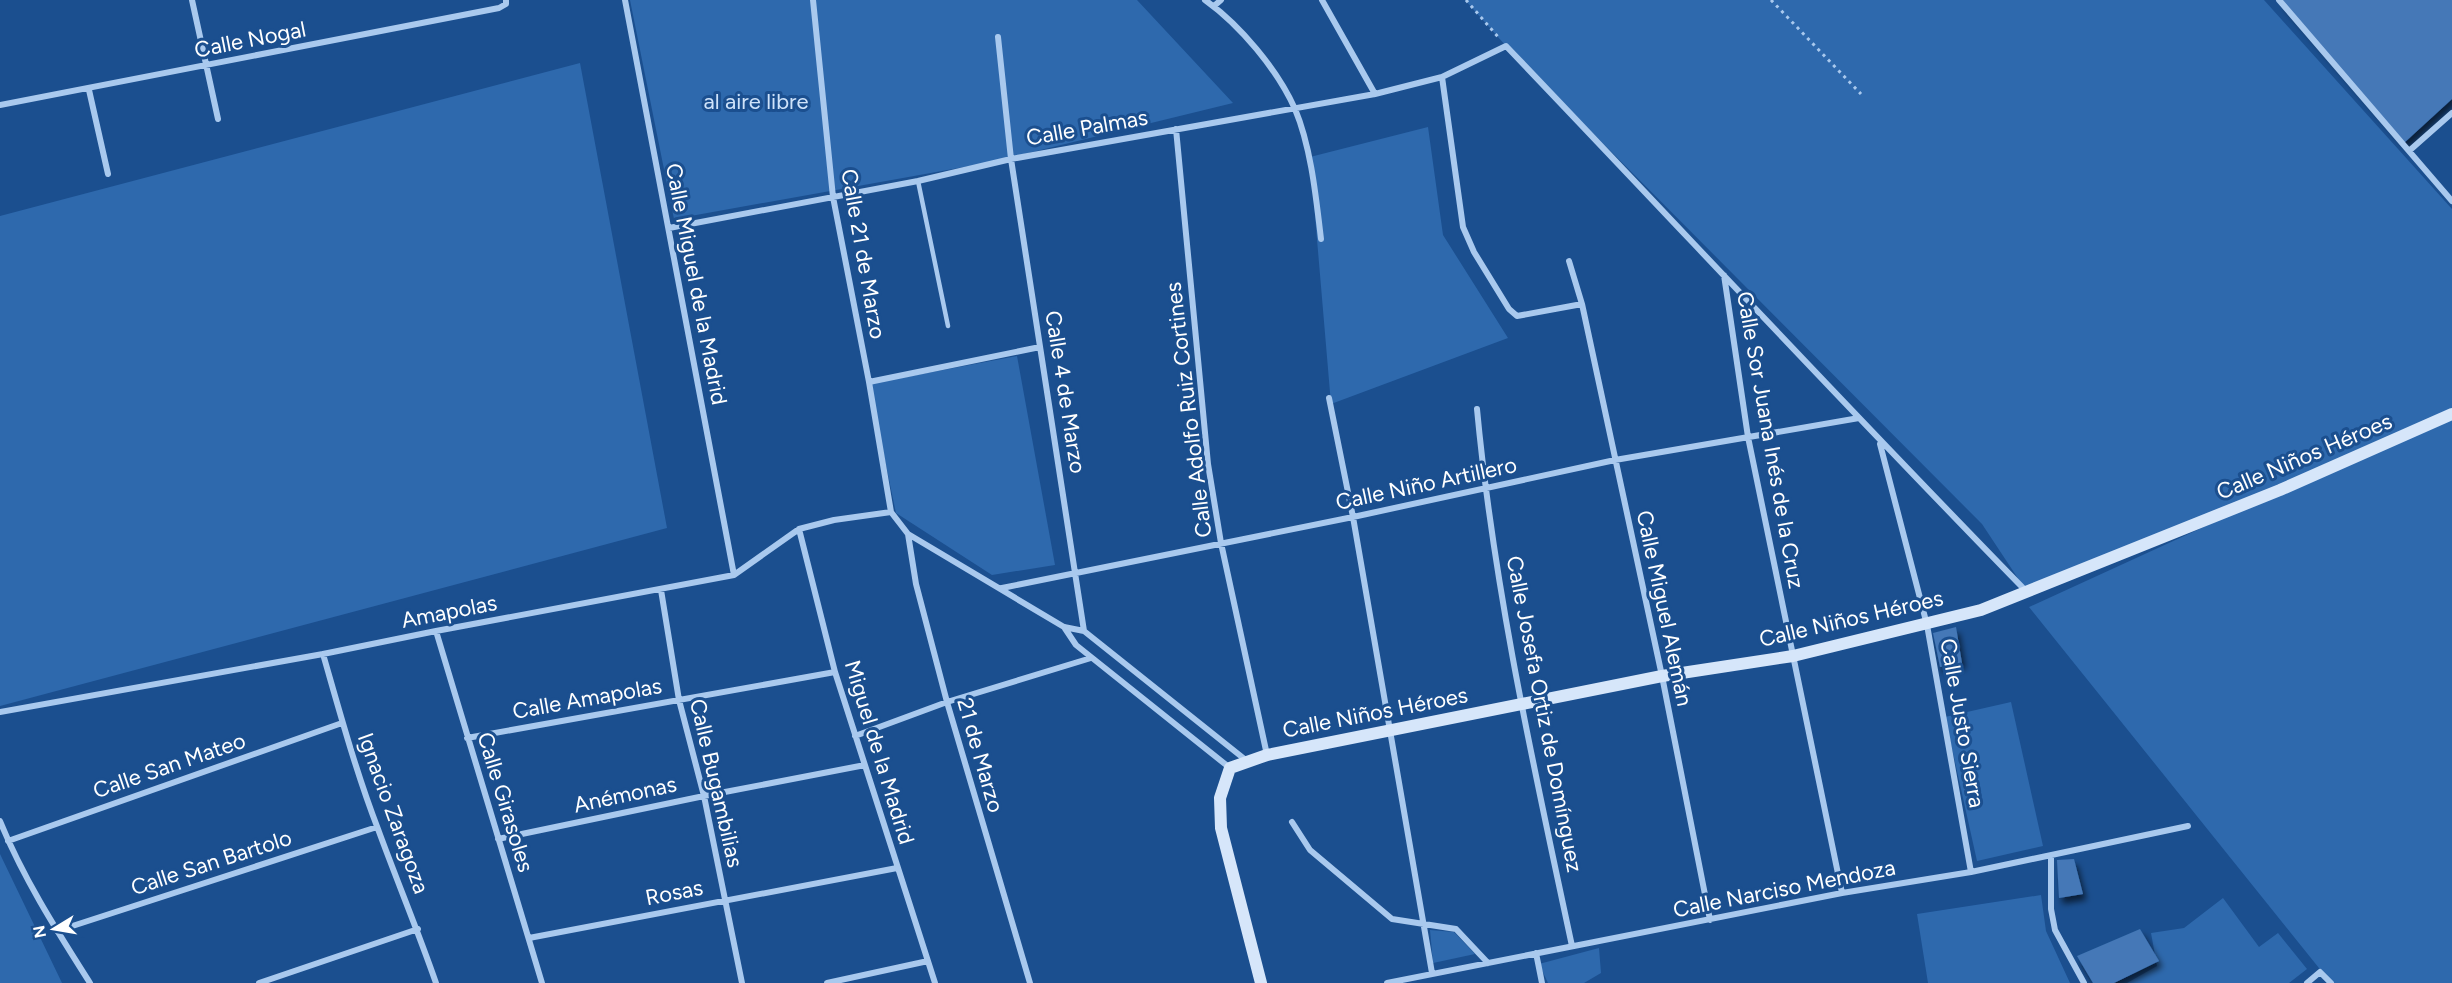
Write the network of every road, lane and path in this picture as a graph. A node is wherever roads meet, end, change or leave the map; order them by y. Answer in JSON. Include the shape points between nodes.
{"nodes":[{"id":1,"x":192,"y":0,"type":"edge"},
{"id":2,"x":625,"y":0,"type":"edge"},
{"id":3,"x":813,"y":0,"type":"edge"},
{"id":4,"x":1205,"y":0,"type":"edge"},
{"id":5,"x":1221,"y":0,"type":"edge"},
{"id":6,"x":1322,"y":0,"type":"edge"},
{"id":7,"x":1466,"y":0,"type":"edge"},
{"id":8,"x":1771,"y":0,"type":"edge"},
{"id":9,"x":2279,"y":0,"type":"edge"},
{"id":10,"x":506,"y":2,"type":"edge"},
{"id":11,"x":1214,"y":6,"type":"junction"},
{"id":12,"x":998,"y":37,"type":"dead end"},
{"id":13,"x":1506,"y":46,"type":"junction"},
{"id":14,"x":207,"y":65,"type":"junction"},
{"id":15,"x":1442,"y":77,"type":"junction"},
{"id":16,"x":89,"y":90,"type":"junction"},
{"id":17,"x":1375,"y":94,"type":"junction"},
{"id":18,"x":1861,"y":94,"type":"dead end"},
{"id":19,"x":0,"y":105,"type":"edge"},
{"id":20,"x":1295,"y":110,"type":"junction"},
{"id":21,"x":2452,"y":113,"type":"edge"},
{"id":22,"x":218,"y":119,"type":"dead end"},
{"id":23,"x":1176,"y":129,"type":"junction"},
{"id":24,"x":2409,"y":151,"type":"junction"},
{"id":25,"x":1011,"y":159,"type":"junction"},
{"id":26,"x":108,"y":174,"type":"dead end"},
{"id":27,"x":918,"y":181,"type":"junction"},
{"id":28,"x":833,"y":197,"type":"junction"},
{"id":29,"x":2452,"y":201,"type":"edge"},
{"id":30,"x":669,"y":228,"type":"junction"},
{"id":31,"x":1321,"y":238,"type":"dead end"},
{"id":32,"x":1569,"y":261,"type":"dead end"},
{"id":33,"x":1724,"y":274,"type":"junction"},
{"id":34,"x":1582,"y":304,"type":"junction"},
{"id":35,"x":948,"y":326,"type":"dead end"},
{"id":36,"x":1040,"y":347,"type":"junction"},
{"id":37,"x":869,"y":382,"type":"junction"},
{"id":38,"x":1329,"y":398,"type":"dead end"},
{"id":39,"x":1477,"y":409,"type":"dead end"},
{"id":40,"x":2452,"y":414,"type":"edge"},
{"id":41,"x":1859,"y":418,"type":"junction"},
{"id":42,"x":1748,"y":437,"type":"junction"},
{"id":43,"x":1880,"y":442,"type":"junction"},
{"id":44,"x":1615,"y":460,"type":"junction"},
{"id":45,"x":1485,"y":489,"type":"junction"},
{"id":46,"x":891,"y":513,"type":"junction"},
{"id":47,"x":1353,"y":517,"type":"junction"},
{"id":48,"x":799,"y":529,"type":"junction"},
{"id":49,"x":908,"y":534,"type":"junction"},
{"id":50,"x":1221,"y":543,"type":"junction"},
{"id":51,"x":1076,"y":572,"type":"junction"},
{"id":52,"x":734,"y":575,"type":"junction"},
{"id":53,"x":1002,"y":588,"type":"junction"},
{"id":54,"x":661,"y":590,"type":"junction"},
{"id":55,"x":2027,"y":592,"type":"junction"},
{"id":56,"x":1927,"y":625,"type":"junction"},
{"id":57,"x":1064,"y":627,"type":"junction"},
{"id":58,"x":436,"y":631,"type":"junction"},
{"id":59,"x":1084,"y":631,"type":"junction"},
{"id":60,"x":323,"y":654,"type":"junction"},
{"id":61,"x":1792,"y":656,"type":"junction"},
{"id":62,"x":1091,"y":658,"type":"junction"},
{"id":63,"x":835,"y":672,"type":"junction"},
{"id":64,"x":1662,"y":676,"type":"junction"},
{"id":65,"x":679,"y":700,"type":"junction"},
{"id":66,"x":947,"y":702,"type":"junction"},
{"id":67,"x":1521,"y":703,"type":"junction"},
{"id":68,"x":0,"y":712,"type":"edge"},
{"id":69,"x":342,"y":723,"type":"junction"},
{"id":70,"x":1389,"y":731,"type":"junction"},
{"id":71,"x":855,"y":736,"type":"junction"},
{"id":72,"x":467,"y":738,"type":"junction"},
{"id":73,"x":1267,"y":755,"type":"junction"},
{"id":74,"x":1247,"y":761,"type":"junction"},
{"id":75,"x":865,"y":765,"type":"junction"},
{"id":76,"x":1230,"y":768,"type":"junction"},
{"id":77,"x":704,"y":796,"type":"junction"},
{"id":78,"x":0,"y":821,"type":"edge"},
{"id":79,"x":1292,"y":822,"type":"dead end"},
{"id":80,"x":2188,"y":826,"type":"dead end"},
{"id":81,"x":377,"y":827,"type":"junction"},
{"id":82,"x":498,"y":839,"type":"junction"},
{"id":83,"x":8,"y":841,"type":"junction"},
{"id":84,"x":2051,"y":855,"type":"junction"},
{"id":85,"x":897,"y":868,"type":"junction"},
{"id":86,"x":1971,"y":872,"type":"junction"},
{"id":87,"x":1842,"y":893,"type":"junction"},
{"id":88,"x":725,"y":901,"type":"junction"},
{"id":89,"x":1710,"y":920,"type":"junction"},
{"id":90,"x":1423,"y":925,"type":"junction"},
{"id":91,"x":418,"y":929,"type":"junction"},
{"id":92,"x":57,"y":932,"type":"junction"},
{"id":93,"x":530,"y":938,"type":"junction"},
{"id":94,"x":1572,"y":946,"type":"junction"},
{"id":95,"x":1536,"y":953,"type":"junction"},
{"id":96,"x":928,"y":961,"type":"junction"},
{"id":97,"x":1488,"y":963,"type":"junction"},
{"id":98,"x":1432,"y":973,"type":"junction"},
{"id":99,"x":90,"y":983,"type":"edge"},
{"id":100,"x":259,"y":983,"type":"edge"},
{"id":101,"x":436,"y":983,"type":"edge"},
{"id":102,"x":542,"y":983,"type":"edge"},
{"id":103,"x":742,"y":983,"type":"edge"},
{"id":104,"x":827,"y":983,"type":"edge"},
{"id":105,"x":935,"y":983,"type":"edge"},
{"id":106,"x":1030,"y":983,"type":"edge"},
{"id":107,"x":1261,"y":983,"type":"edge"},
{"id":108,"x":1387,"y":983,"type":"edge"},
{"id":109,"x":1542,"y":983,"type":"edge"},
{"id":110,"x":2084,"y":983,"type":"edge"},
{"id":111,"x":2307,"y":983,"type":"edge"},
{"id":112,"x":2331,"y":983,"type":"edge"}],
"edges":[{"from":1,"to":14,"type":"street"},
{"from":2,"to":30,"type":"street","name":"Calle Miguel de la Madrid"},
{"from":3,"to":28,"type":"street","name":"Calle 21 de Marzo"},
{"from":4,"to":11,"type":"street"},
{"from":5,"to":11,"type":"street"},
{"from":6,"to":17,"type":"street"},
{"from":7,"to":13,"type":"path"},
{"from":8,"to":18,"type":"path"},
{"from":9,"to":24,"type":"street"},
{"from":10,"to":14,"type":"street","name":"Calle Nogal","via":[[499,9]]},
{"from":11,"to":20,"type":"street","via":[[1246,36]]},
{"from":12,"to":25,"type":"street","name":"Calle 4 de Marzo"},
{"from":13,"to":15,"type":"street","name":"Calle Palmas"},
{"from":13,"to":33,"type":"street"},
{"from":14,"to":16,"type":"street","name":"Calle Nogal"},
{"from":14,"to":22,"type":"street"},
{"from":15,"to":17,"type":"street","name":"Calle Palmas"},
{"from":15,"to":34,"type":"street","via":[[1463,227],[1480,262],[1517,316]]},
{"from":16,"to":19,"type":"street","name":"Calle Nogal"},
{"from":16,"to":26,"type":"street"},
{"from":17,"to":20,"type":"street","name":"Calle Palmas"},
{"from":20,"to":23,"type":"street","name":"Calle Palmas"},
{"from":20,"to":31,"type":"street","via":[[1312,172]]},
{"from":21,"to":24,"type":"street"},
{"from":23,"to":25,"type":"street","name":"Calle Palmas"},
{"from":23,"to":50,"type":"street","name":"Calle Adolfo Ruiz Cortines","via":[[1208,464]]},
{"from":24,"to":29,"type":"street"},
{"from":25,"to":27,"type":"street","name":"Calle Palmas"},
{"from":25,"to":36,"type":"street","name":"Calle 4 de Marzo"},
{"from":27,"to":28,"type":"street","name":"Calle Palmas"},
{"from":27,"to":35,"type":"lane"},
{"from":28,"to":30,"type":"street","name":"Calle Palmas"},
{"from":28,"to":37,"type":"street","name":"Calle 21 de Marzo"},
{"from":30,"to":52,"type":"street","name":"Calle Miguel de la Madrid"},
{"from":32,"to":34,"type":"street","name":"Calle Miguel Alemán"},
{"from":33,"to":41,"type":"street"},
{"from":33,"to":42,"type":"street","name":"Calle Sor Juana Inés de la Cruz"},
{"from":34,"to":44,"type":"street","name":"Calle Miguel Alemán"},
{"from":36,"to":37,"type":"street"},
{"from":36,"to":51,"type":"street","name":"Calle 4 de Marzo"},
{"from":37,"to":46,"type":"street","name":"Calle 21 de Marzo"},
{"from":38,"to":47,"type":"street"},
{"from":39,"to":45,"type":"street","name":"Calle Josefa Ortiz de Domínguez"},
{"from":40,"to":55,"type":"street","name":"Calle Niños Héroes","via":[[2280,490]]},
{"from":41,"to":42,"type":"street","name":"Calle Niño Artillero"},
{"from":41,"to":43,"type":"street"},
{"from":42,"to":44,"type":"street","name":"Calle Niño Artillero"},
{"from":42,"to":61,"type":"street","name":"Calle Sor Juana Inés de la Cruz"},
{"from":43,"to":55,"type":"street"},
{"from":43,"to":56,"type":"street","name":"Calle Justo Sierra"},
{"from":44,"to":45,"type":"street","name":"Calle Niño Artillero"},
{"from":44,"to":64,"type":"street","name":"Calle Miguel Alemán"},
{"from":45,"to":47,"type":"street","name":"Calle Niño Artillero"},
{"from":45,"to":67,"type":"street","name":"Calle Josefa Ortiz de Domínguez"},
{"from":46,"to":48,"type":"street","name":"Amapolas","via":[[834,519]]},
{"from":46,"to":49,"type":"street"},
{"from":47,"to":50,"type":"street","name":"Calle Niño Artillero"},
{"from":47,"to":70,"type":"street"},
{"from":48,"to":52,"type":"street","name":"Amapolas"},
{"from":48,"to":63,"type":"street","name":"Miguel de la Madrid"},
{"from":49,"to":53,"type":"street"},
{"from":49,"to":66,"type":"street","name":"21 de Marzo","via":[[916,584]]},
{"from":50,"to":51,"type":"street","name":"Calle Niño Artillero"},
{"from":50,"to":73,"type":"street","name":"Calle Adolfo Ruiz Cortines"},
{"from":51,"to":53,"type":"street","name":"Calle Niño Artillero"},
{"from":51,"to":59,"type":"street","name":"Calle 4 de Marzo"},
{"from":52,"to":54,"type":"street","name":"Amapolas"},
{"from":53,"to":57,"type":"street"},
{"from":54,"to":58,"type":"street","name":"Amapolas"},
{"from":54,"to":65,"type":"street","name":"Calle Bugambilias"},
{"from":55,"to":56,"type":"street","name":"Calle Niños Héroes"},
{"from":56,"to":61,"type":"street","name":"Calle Niños Héroes"},
{"from":56,"to":86,"type":"street","name":"Calle Justo Sierra"},
{"from":57,"to":59,"type":"street"},
{"from":57,"to":62,"type":"street"},
{"from":58,"to":60,"type":"street","name":"Amapolas"},
{"from":58,"to":72,"type":"street","name":"Calle Girasoles"},
{"from":59,"to":74,"type":"street"},
{"from":60,"to":68,"type":"street","name":"Amapolas"},
{"from":60,"to":69,"type":"street","name":"Ignacio Zaragoza"},
{"from":61,"to":64,"type":"street","name":"Calle Niños Héroes"},
{"from":61,"to":87,"type":"street","name":"Calle Sor Juana Inés de la Cruz"},
{"from":62,"to":66,"type":"street"},
{"from":62,"to":76,"type":"street"},
{"from":63,"to":65,"type":"street","name":"Calle Amapolas"},
{"from":63,"to":71,"type":"street","name":"Miguel de la Madrid"},
{"from":64,"to":67,"type":"street","name":"Calle Niños Héroes"},
{"from":64,"to":89,"type":"street","name":"Calle Miguel Alemán"},
{"from":65,"to":72,"type":"street","name":"Calle Amapolas"},
{"from":65,"to":77,"type":"street","name":"Calle Bugambilias"},
{"from":66,"to":71,"type":"street"},
{"from":66,"to":106,"type":"street","name":"21 de Marzo"},
{"from":67,"to":70,"type":"street","name":"Calle Niños Héroes"},
{"from":67,"to":94,"type":"street","name":"Calle Josefa Ortiz de Domínguez"},
{"from":69,"to":81,"type":"street","name":"Ignacio Zaragoza"},
{"from":69,"to":83,"type":"street","name":"Calle San Mateo"},
{"from":70,"to":73,"type":"street","name":"Calle Niños Héroes"},
{"from":70,"to":90,"type":"street"},
{"from":71,"to":75,"type":"street","name":"Miguel de la Madrid"},
{"from":72,"to":82,"type":"street","name":"Calle Girasoles"},
{"from":73,"to":74,"type":"street","name":"Calle Niños Héroes"},
{"from":74,"to":76,"type":"street","name":"Calle Niños Héroes"},
{"from":75,"to":77,"type":"street","name":"Anémonas"},
{"from":75,"to":85,"type":"street","name":"Miguel de la Madrid"},
{"from":76,"to":107,"type":"street","via":[[1220,798],[1221,828]]},
{"from":77,"to":82,"type":"street","name":"Anémonas"},
{"from":77,"to":88,"type":"street","name":"Calle Bugambilias"},
{"from":78,"to":83,"type":"street"},
{"from":79,"to":90,"type":"street","via":[[1310,850],[1392,919]]},
{"from":80,"to":84,"type":"street","name":"Calle Narciso Mendoza"},
{"from":81,"to":91,"type":"street","name":"Ignacio Zaragoza"},
{"from":81,"to":92,"type":"street","name":"Calle San Bartolo"},
{"from":82,"to":93,"type":"street","name":"Calle Girasoles"},
{"from":83,"to":92,"type":"street"},
{"from":84,"to":86,"type":"street","name":"Calle Narciso Mendoza"},
{"from":84,"to":110,"type":"street","via":[[2055,930]]},
{"from":85,"to":88,"type":"street","name":"Rosas"},
{"from":85,"to":96,"type":"street","name":"Miguel de la Madrid"},
{"from":86,"to":87,"type":"street","name":"Calle Narciso Mendoza"},
{"from":87,"to":89,"type":"street","name":"Calle Narciso Mendoza"},
{"from":88,"to":93,"type":"street","name":"Rosas"},
{"from":88,"to":103,"type":"street","name":"Calle Bugambilias"},
{"from":89,"to":94,"type":"street","name":"Calle Narciso Mendoza"},
{"from":90,"to":97,"type":"street","via":[[1456,929]]},
{"from":90,"to":98,"type":"street"},
{"from":91,"to":100,"type":"street"},
{"from":91,"to":101,"type":"street","name":"Ignacio Zaragoza"},
{"from":92,"to":99,"type":"street"},
{"from":93,"to":102,"type":"street","name":"Calle Girasoles"},
{"from":94,"to":95,"type":"street","name":"Calle Narciso Mendoza"},
{"from":95,"to":97,"type":"street","name":"Calle Narciso Mendoza"},
{"from":95,"to":109,"type":"street"},
{"from":96,"to":104,"type":"street"},
{"from":96,"to":105,"type":"street","name":"Miguel de la Madrid"},
{"from":97,"to":98,"type":"street","name":"Calle Narciso Mendoza"},
{"from":98,"to":108,"type":"street","name":"Calle Narciso Mendoza"},
{"from":111,"to":112,"type":"street","via":[[2320,972]]}]}
